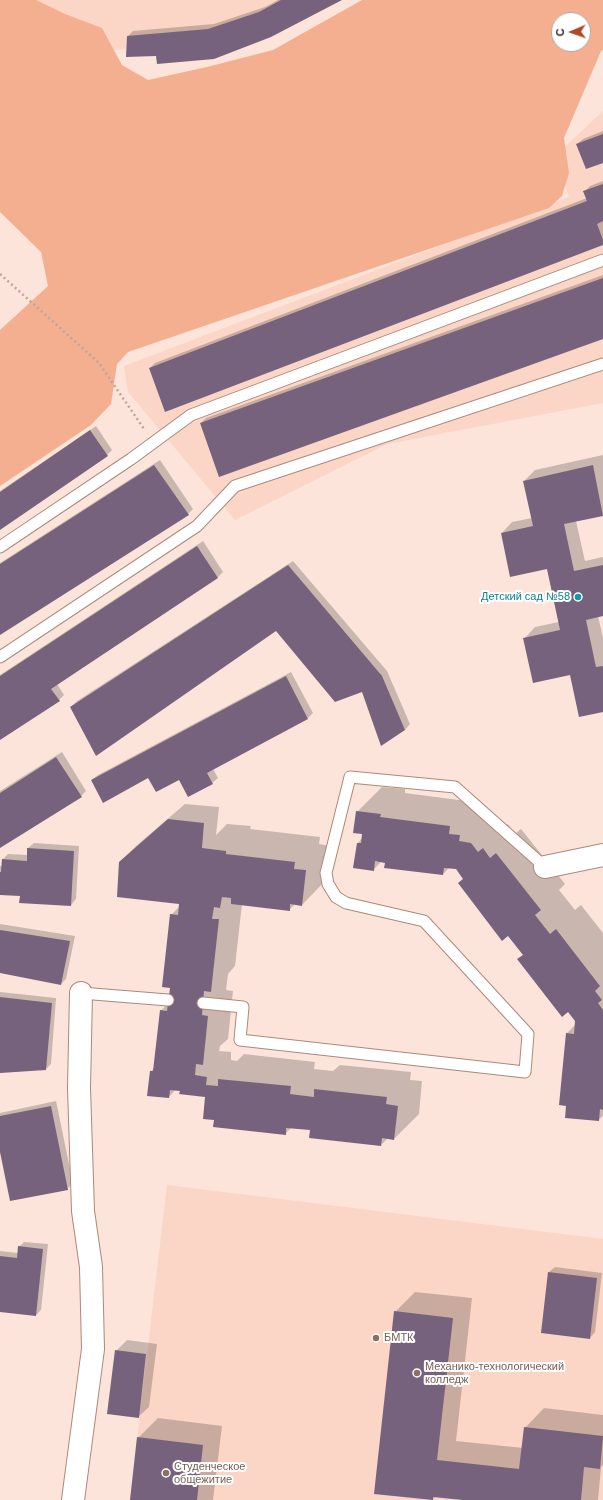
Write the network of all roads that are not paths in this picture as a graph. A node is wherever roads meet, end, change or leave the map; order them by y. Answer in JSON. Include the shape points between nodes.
{"nodes":[{"id":1,"x":603,"y":260,"type":"edge"},
{"id":2,"x":603,"y":364,"type":"edge"},
{"id":3,"x":0,"y":547,"type":"edge"},
{"id":4,"x":0,"y":657,"type":"edge"},
{"id":5,"x":603,"y":855,"type":"edge"},
{"id":6,"x":546,"y":867,"type":"joint"},
{"id":7,"x":81,"y":993,"type":"joint"},
{"id":8,"x":168,"y":1000,"type":"dead end"},
{"id":9,"x":203,"y":1003,"type":"dead end"},
{"id":10,"x":73,"y":1500,"type":"edge"}],
"edges":[{"from":1,"to":3,"type":"lane","via":[[191,415],[131,459]]},
{"from":2,"to":4,"type":"lane","via":[[235,486],[197,526]]},
{"from":5,"to":6,"type":"street"},
{"from":6,"to":9,"type":"lane","via":[[455,787],[350,778],[326,873],[328,884],[336,896],[346,902],[424,922],[528,1034],[525,1072],[240,1040],[244,1007]]},
{"from":7,"to":8,"type":"lane"},
{"from":7,"to":10,"type":"street","via":[[79,1096],[83,1211],[91,1267],[93,1349]]}]}
